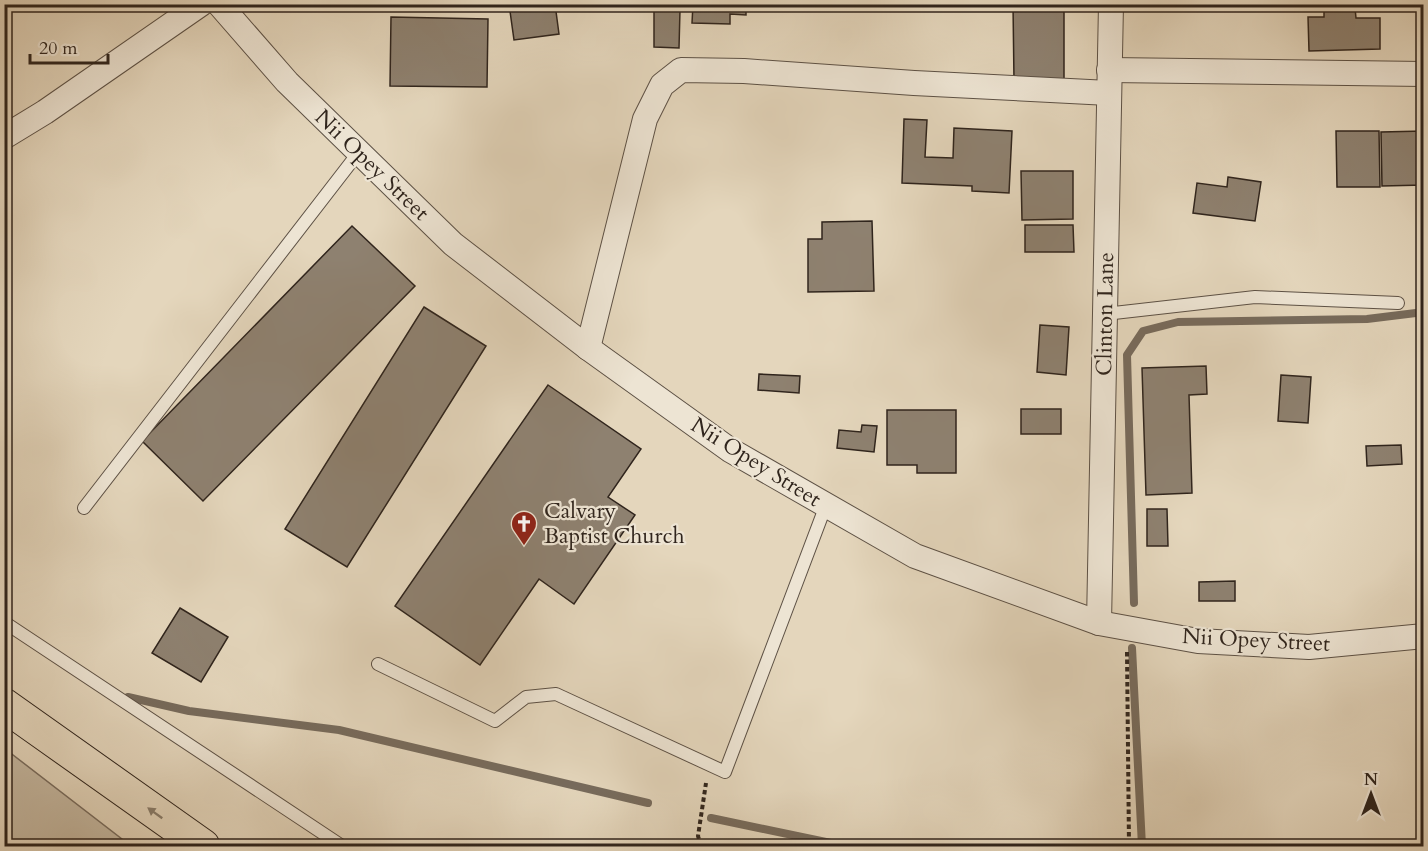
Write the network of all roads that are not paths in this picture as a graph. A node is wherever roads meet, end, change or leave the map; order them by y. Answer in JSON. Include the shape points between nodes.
{"nodes":[{"id":1,"x":201,"y":4,"type":"edge"},
{"id":2,"x":219,"y":4,"type":"edge"},
{"id":3,"x":1111,"y":4,"type":"edge"},
{"id":4,"x":1424,"y":74,"type":"edge"},
{"id":5,"x":1109,"y":81,"type":"junction"},
{"id":6,"x":4,"y":137,"type":"edge"},
{"id":7,"x":359,"y":152,"type":"junction"},
{"id":8,"x":1398,"y":303,"type":"dead end"},
{"id":9,"x":1105,"y":314,"type":"junction"},
{"id":10,"x":588,"y":348,"type":"junction"},
{"id":11,"x":826,"y":505,"type":"junction"},
{"id":12,"x":84,"y":508,"type":"dead end"},
{"id":13,"x":4,"y":622,"type":"edge"},
{"id":14,"x":1099,"y":623,"type":"junction"},
{"id":15,"x":1424,"y":636,"type":"edge"},
{"id":16,"x":378,"y":664,"type":"dead end"},
{"id":17,"x":4,"y":705,"type":"edge"},
{"id":18,"x":203,"y":846,"type":"edge"},
{"id":19,"x":342,"y":846,"type":"edge"}],
"edges":[{"from":1,"to":6,"type":"street"},
{"from":2,"to":7,"type":"street","name":"Nii Opey Street","via":[[286,82]]},
{"from":3,"to":5,"type":"street","name":"Clinton Lane"},
{"from":4,"to":5,"type":"street"},
{"from":5,"to":9,"type":"street","name":"Clinton Lane"},
{"from":5,"to":10,"type":"street","via":[[914,83],[681,70],[662,85],[645,118]]},
{"from":7,"to":10,"type":"street","name":"Nii Opey Street","via":[[453,244]]},
{"from":7,"to":12,"type":"lane"},
{"from":8,"to":9,"type":"lane","via":[[1255,297]]},
{"from":9,"to":14,"type":"street","name":"Clinton Lane"},
{"from":10,"to":11,"type":"street","name":"Nii Opey Street","via":[[729,450]]},
{"from":11,"to":14,"type":"street","name":"Nii Opey Street","via":[[915,556]]},
{"from":11,"to":16,"type":"lane","via":[[725,772],[556,694],[526,697],[495,721]]},
{"from":13,"to":19,"type":"lane"},
{"from":14,"to":15,"type":"street","name":"Nii Opey Street","via":[[1198,641],[1309,647]]},
{"from":18,"to":17,"type":"highway","one_way":true}]}
